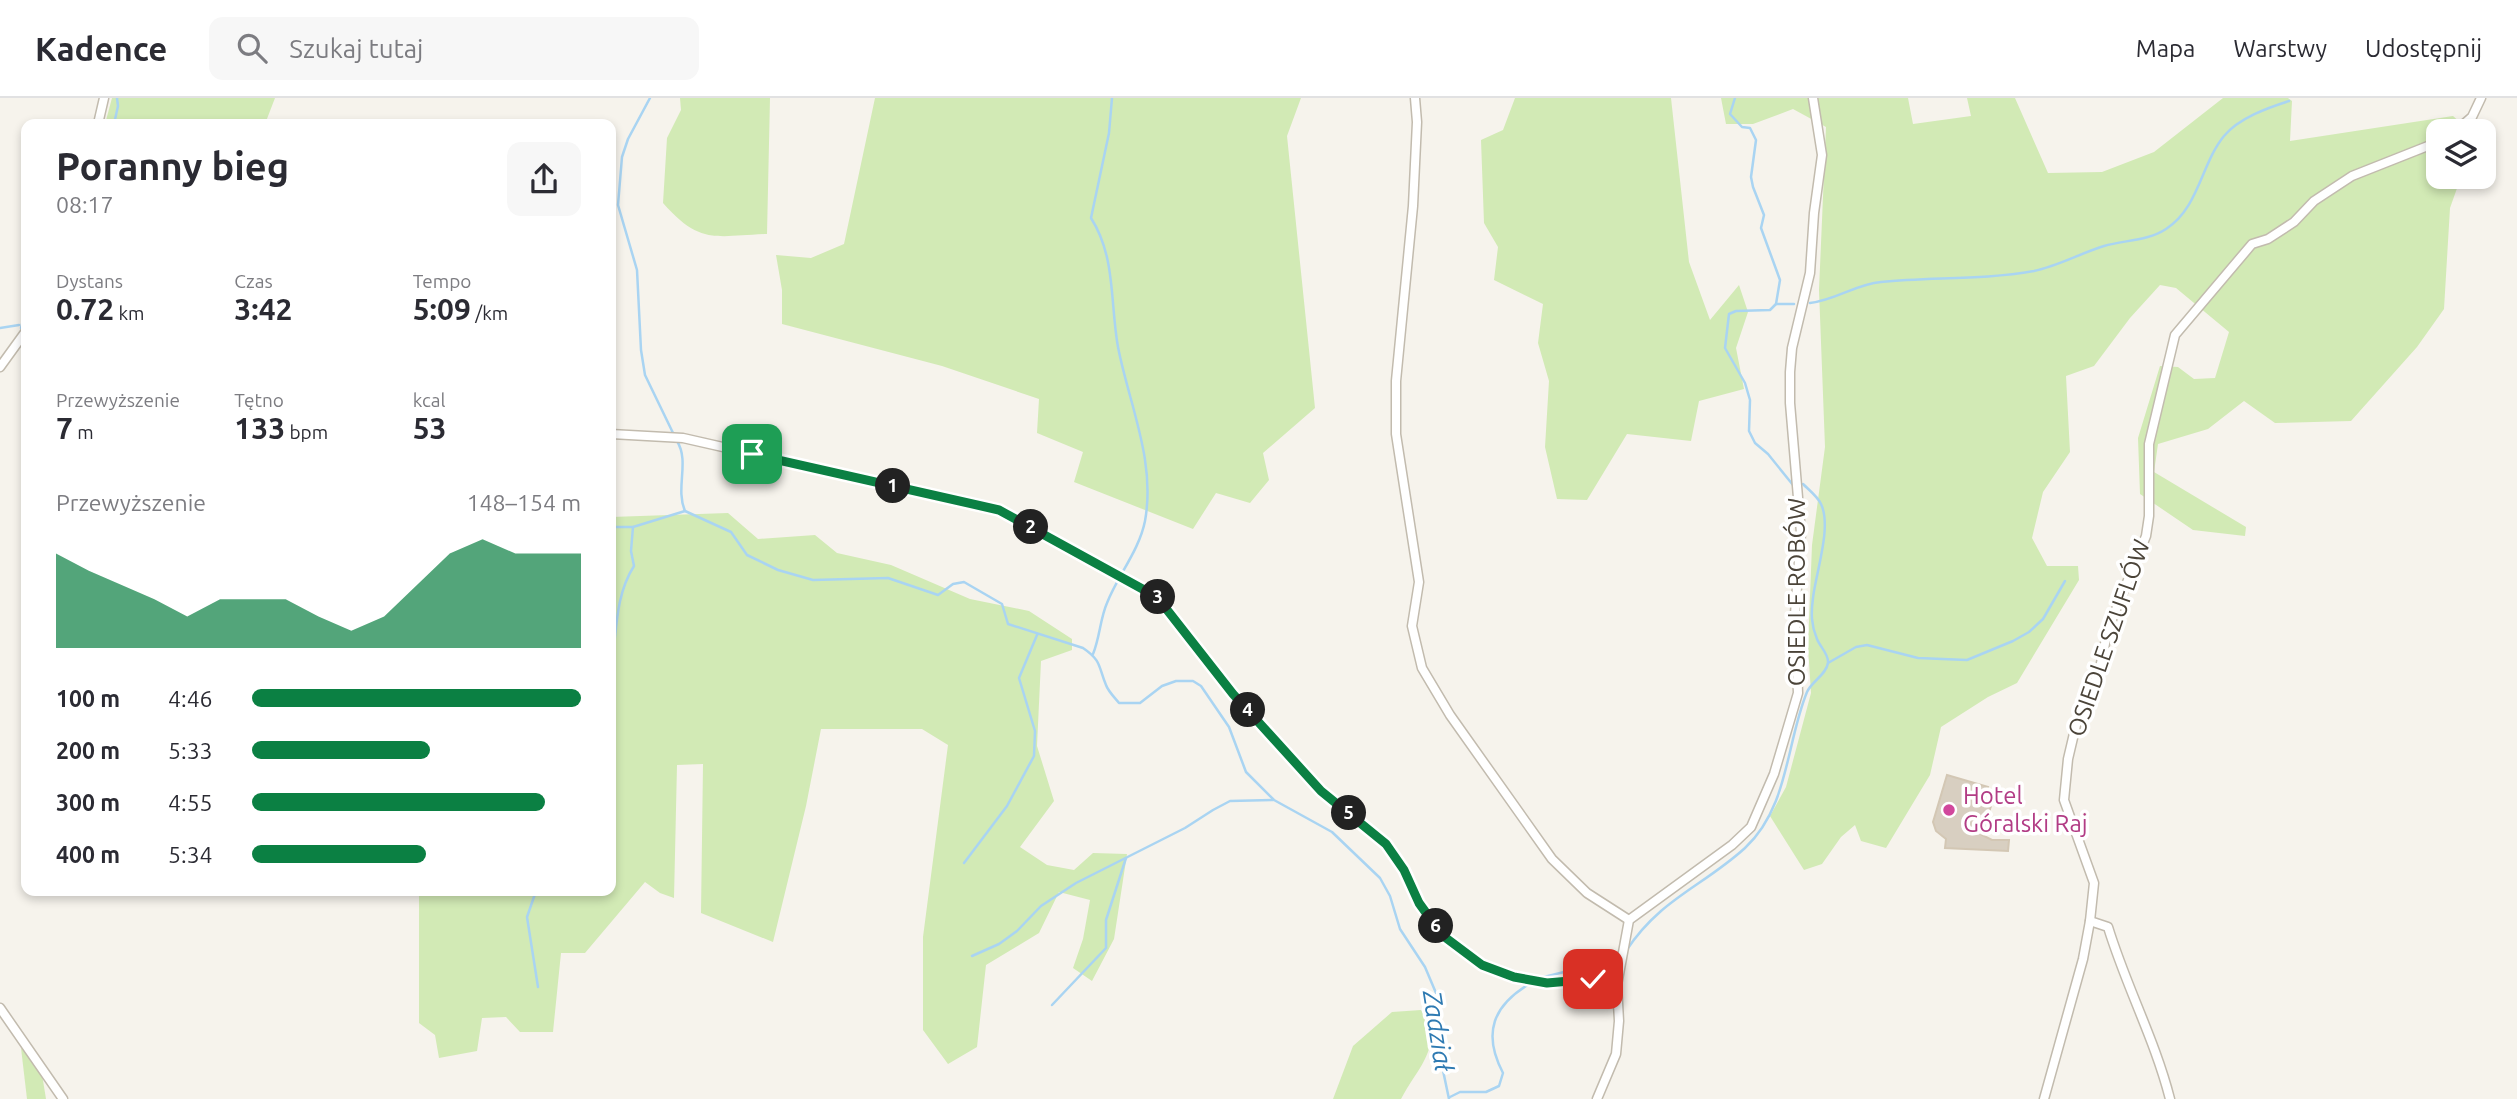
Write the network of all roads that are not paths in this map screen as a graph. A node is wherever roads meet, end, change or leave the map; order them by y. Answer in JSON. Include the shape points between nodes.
{"nodes":[{"id":1,"x":104,"y":98,"type":"edge"},
{"id":2,"x":1415,"y":98,"type":"edge"},
{"id":3,"x":1814,"y":98,"type":"edge"},
{"id":4,"x":2481,"y":98,"type":"edge"},
{"id":5,"x":99,"y":119,"type":"edge"},
{"id":6,"x":2470,"y":119,"type":"edge"},
{"id":7,"x":2426,"y":147,"type":"edge"},
{"id":8,"x":21,"y":338,"type":"edge"},
{"id":9,"x":0,"y":367,"type":"edge"},
{"id":10,"x":616,"y":434,"type":"edge"},
{"id":11,"x":1629,"y":920,"type":"junction"},
{"id":12,"x":2090,"y":921,"type":"junction"},
{"id":13,"x":1618,"y":985,"type":"junction"},
{"id":14,"x":0,"y":1008,"type":"edge"},
{"id":15,"x":63,"y":1099,"type":"edge"},
{"id":16,"x":1597,"y":1099,"type":"edge"},
{"id":17,"x":2044,"y":1099,"type":"edge"},
{"id":18,"x":2170,"y":1099,"type":"edge"}],
"edges":[{"from":1,"to":5,"type":"street"},
{"from":2,"to":11,"type":"street","via":[[1413,206],[1396,381],[1396,433],[1419,582],[1412,626],[1422,668],[1552,859],[1587,893]]},
{"from":3,"to":11,"type":"street","name":"OSIEDLE ROBÓW","via":[[1822,155],[1810,273],[1790,372],[1801,533],[1795,614],[1798,694],[1774,774],[1751,827]]},
{"from":4,"to":6,"type":"street"},
{"from":7,"to":12,"type":"street","name":"OSIEDLE SZUFLÓW","via":[[2352,176],[2277,234],[2252,244],[2175,335],[2149,444],[2146,536],[2111,618],[2100,668],[2076,726],[2068,760],[2064,800],[2094,883]]},
{"from":8,"to":9,"type":"street"},
{"from":10,"to":13,"type":"street","via":[[683,438],[999,510],[1157,597],[1233,694],[1321,791],[1386,844],[1442,935],[1482,965],[1525,980],[1583,979]]},
{"from":11,"to":13,"type":"street"},
{"from":12,"to":17,"type":"street","name":"OSIEDLE SZUFLÓW"},
{"from":12,"to":18,"type":"street","via":[[2108,927],[2139,1016],[2160,1060]]},
{"from":13,"to":16,"type":"street","via":[[1616,1054]]},
{"from":14,"to":15,"type":"street"}]}
